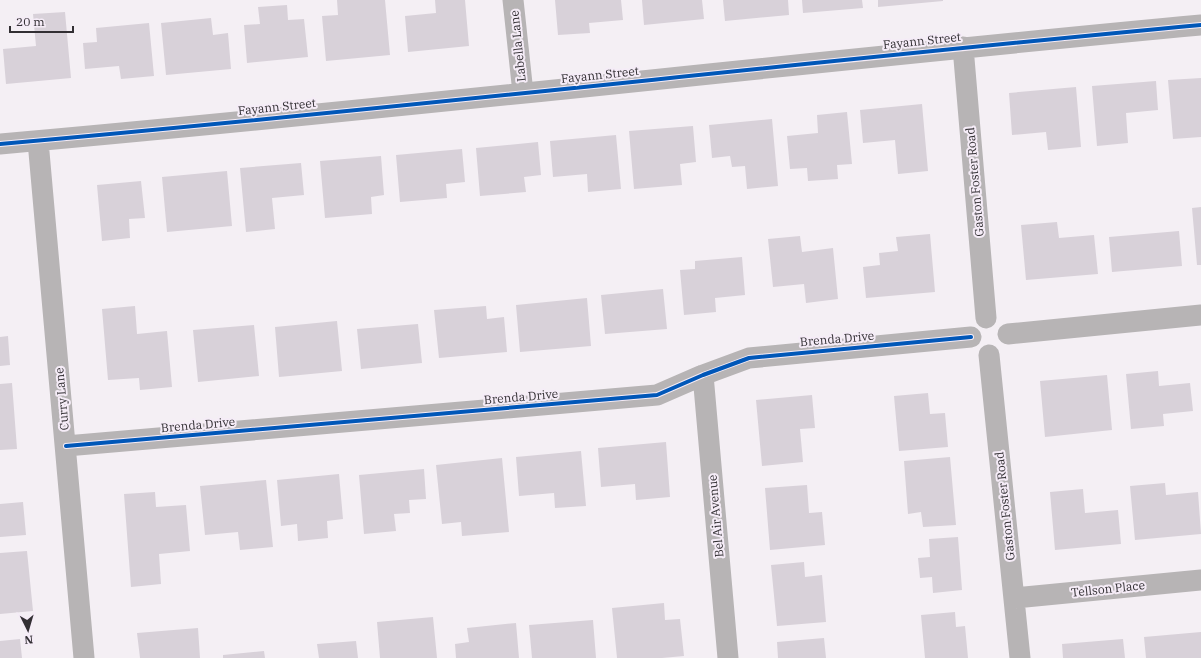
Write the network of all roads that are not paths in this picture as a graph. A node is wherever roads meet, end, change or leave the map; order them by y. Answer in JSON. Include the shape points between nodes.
{"nodes":[{"id":1,"x":514,"y":0,"type":"edge"},
{"id":2,"x":1201,"y":25,"type":"edge"},
{"id":3,"x":963,"y":47,"type":"junction"},
{"id":4,"x":523,"y":93,"type":"junction"},
{"id":5,"x":38,"y":141,"type":"junction"},
{"id":6,"x":0,"y":144,"type":"edge"},
{"id":7,"x":1201,"y":315,"type":"edge"},
{"id":8,"x":986,"y":318,"type":"junction"},
{"id":9,"x":1008,"y":334,"type":"junction"},
{"id":10,"x":971,"y":337,"type":"junction"},
{"id":11,"x":990,"y":355,"type":"junction"},
{"id":12,"x":703,"y":375,"type":"junction"},
{"id":13,"x":66,"y":446,"type":"junction"},
{"id":14,"x":1201,"y":580,"type":"edge"},
{"id":15,"x":1015,"y":598,"type":"junction"},
{"id":16,"x":84,"y":658,"type":"edge"},
{"id":17,"x":728,"y":658,"type":"edge"},
{"id":18,"x":1020,"y":658,"type":"edge"}],
"edges":[{"from":1,"to":4,"type":"street","name":"Labella Lane"},
{"from":2,"to":3,"type":"street","name":"Fayann Street"},
{"from":3,"to":4,"type":"street","name":"Fayann Street"},
{"from":3,"to":8,"type":"street","name":"Gaston Foster Road"},
{"from":4,"to":5,"type":"street","name":"Fayann Street"},
{"from":5,"to":6,"type":"street","name":"Fayann Street"},
{"from":5,"to":13,"type":"street","name":"Curry Lane"},
{"from":7,"to":9,"type":"street"},
{"from":8,"to":9,"type":"street","via":[[998,320]]},
{"from":8,"to":10,"type":"street","via":[[975,324]]},
{"from":9,"to":11,"type":"street","via":[[1000,352]]},
{"from":10,"to":11,"type":"street","via":[[977,351]]},
{"from":10,"to":12,"type":"street","name":"Brenda Drive","via":[[749,358]]},
{"from":11,"to":15,"type":"street","name":"Gaston Foster Road"},
{"from":12,"to":13,"type":"street","name":"Brenda Drive","via":[[658,396]]},
{"from":12,"to":17,"type":"street","name":"Bel Air Avenue"},
{"from":13,"to":16,"type":"street","name":"Curry Lane"},
{"from":14,"to":15,"type":"street","name":"Tellson Place"},
{"from":15,"to":18,"type":"street","name":"Gaston Foster Road"}]}
